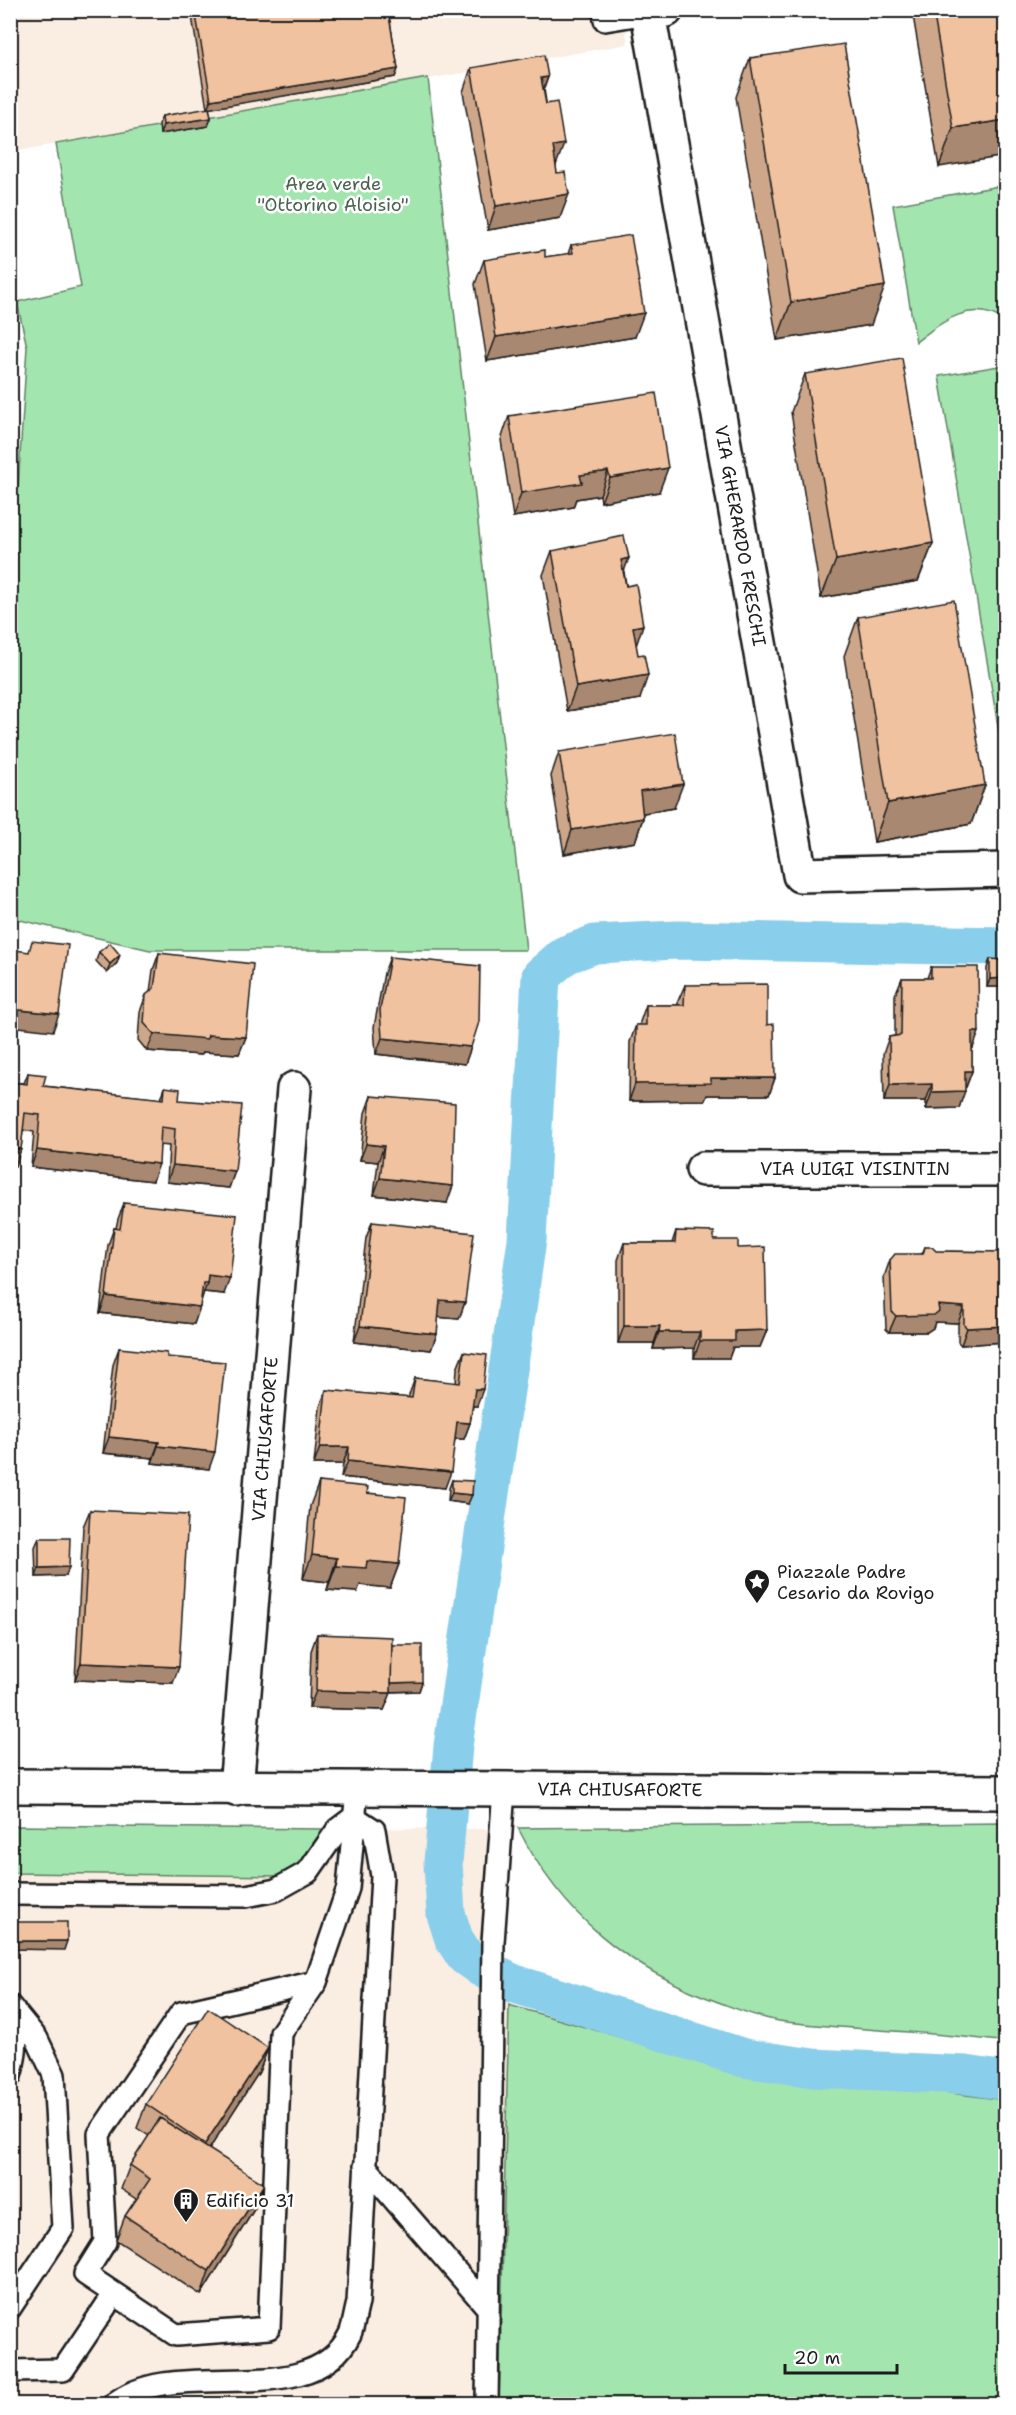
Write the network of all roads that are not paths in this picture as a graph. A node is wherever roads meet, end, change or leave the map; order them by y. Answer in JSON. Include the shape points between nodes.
{"nodes":[{"id":1,"x":604,"y":10,"type":"edge"},
{"id":2,"x":657,"y":12,"type":"edge"},
{"id":3,"x":1005,"y":870,"type":"edge"},
{"id":4,"x":294,"y":1089,"type":"dead end"},
{"id":5,"x":703,"y":1169,"type":"dead end"},
{"id":6,"x":1005,"y":1169,"type":"edge"},
{"id":7,"x":10,"y":1786,"type":"edge"},
{"id":8,"x":236,"y":1789,"type":"junction"},
{"id":9,"x":491,"y":1790,"type":"junction"},
{"id":10,"x":1005,"y":1792,"type":"edge"},
{"id":11,"x":355,"y":1803,"type":"junction"},
{"id":12,"x":10,"y":1894,"type":"edge"},
{"id":13,"x":316,"y":1982,"type":"junction"},
{"id":14,"x":10,"y":2008,"type":"edge"},
{"id":15,"x":10,"y":2076,"type":"edge"},
{"id":16,"x":365,"y":2166,"type":"junction"},
{"id":17,"x":114,"y":2294,"type":"junction"},
{"id":18,"x":487,"y":2307,"type":"junction"},
{"id":19,"x":10,"y":2308,"type":"edge"},
{"id":20,"x":10,"y":2371,"type":"edge"},
{"id":21,"x":114,"y":2404,"type":"edge"},
{"id":22,"x":487,"y":2404,"type":"edge"}],
"edges":[{"from":1,"to":2,"type":"lane","via":[[605,20]]},
{"from":2,"to":3,"type":"street","name":"VIA GHERARDO FRESCHI","via":[[800,875]]},
{"from":4,"to":8,"type":"street","name":"VIA CHIUSAFORTE"},
{"from":5,"to":6,"type":"street","name":"VIA LUIGI VISINTIN"},
{"from":7,"to":8,"type":"street","name":"VIA CHIUSAFORTE"},
{"from":8,"to":11,"type":"street","name":"VIA CHIUSAFORTE"},
{"from":9,"to":10,"type":"street","name":"VIA CHIUSAFORTE"},
{"from":9,"to":11,"type":"street","name":"VIA CHIUSAFORTE","via":[[434,1790]]},
{"from":9,"to":18,"type":"lane","via":[[493,2000]]},
{"from":11,"to":12,"type":"lane","via":[[308,1872],[276,1890],[246,1896]]},
{"from":11,"to":13,"type":"lane","via":[[348,1888]]},
{"from":11,"to":16,"type":"lane","via":[[374,1830],[382,1876]]},
{"from":13,"to":17,"type":"lane","via":[[181,2013],[99,2134],[105,2242],[85,2274]]},
{"from":13,"to":17,"type":"lane","via":[[281,2033],[269,2328],[176,2335]]},
{"from":14,"to":15,"type":"lane","via":[[17,2052]]},
{"from":14,"to":19,"type":"lane","via":[[37,2039],[54,2075],[63,2228]]},
{"from":16,"to":18,"type":"lane"},
{"from":16,"to":21,"type":"lane","via":[[358,2303],[349,2335],[332,2359],[310,2373],[282,2382],[149,2386]]},
{"from":17,"to":20,"type":"lane","via":[[63,2370]]},
{"from":18,"to":22,"type":"lane"}]}
